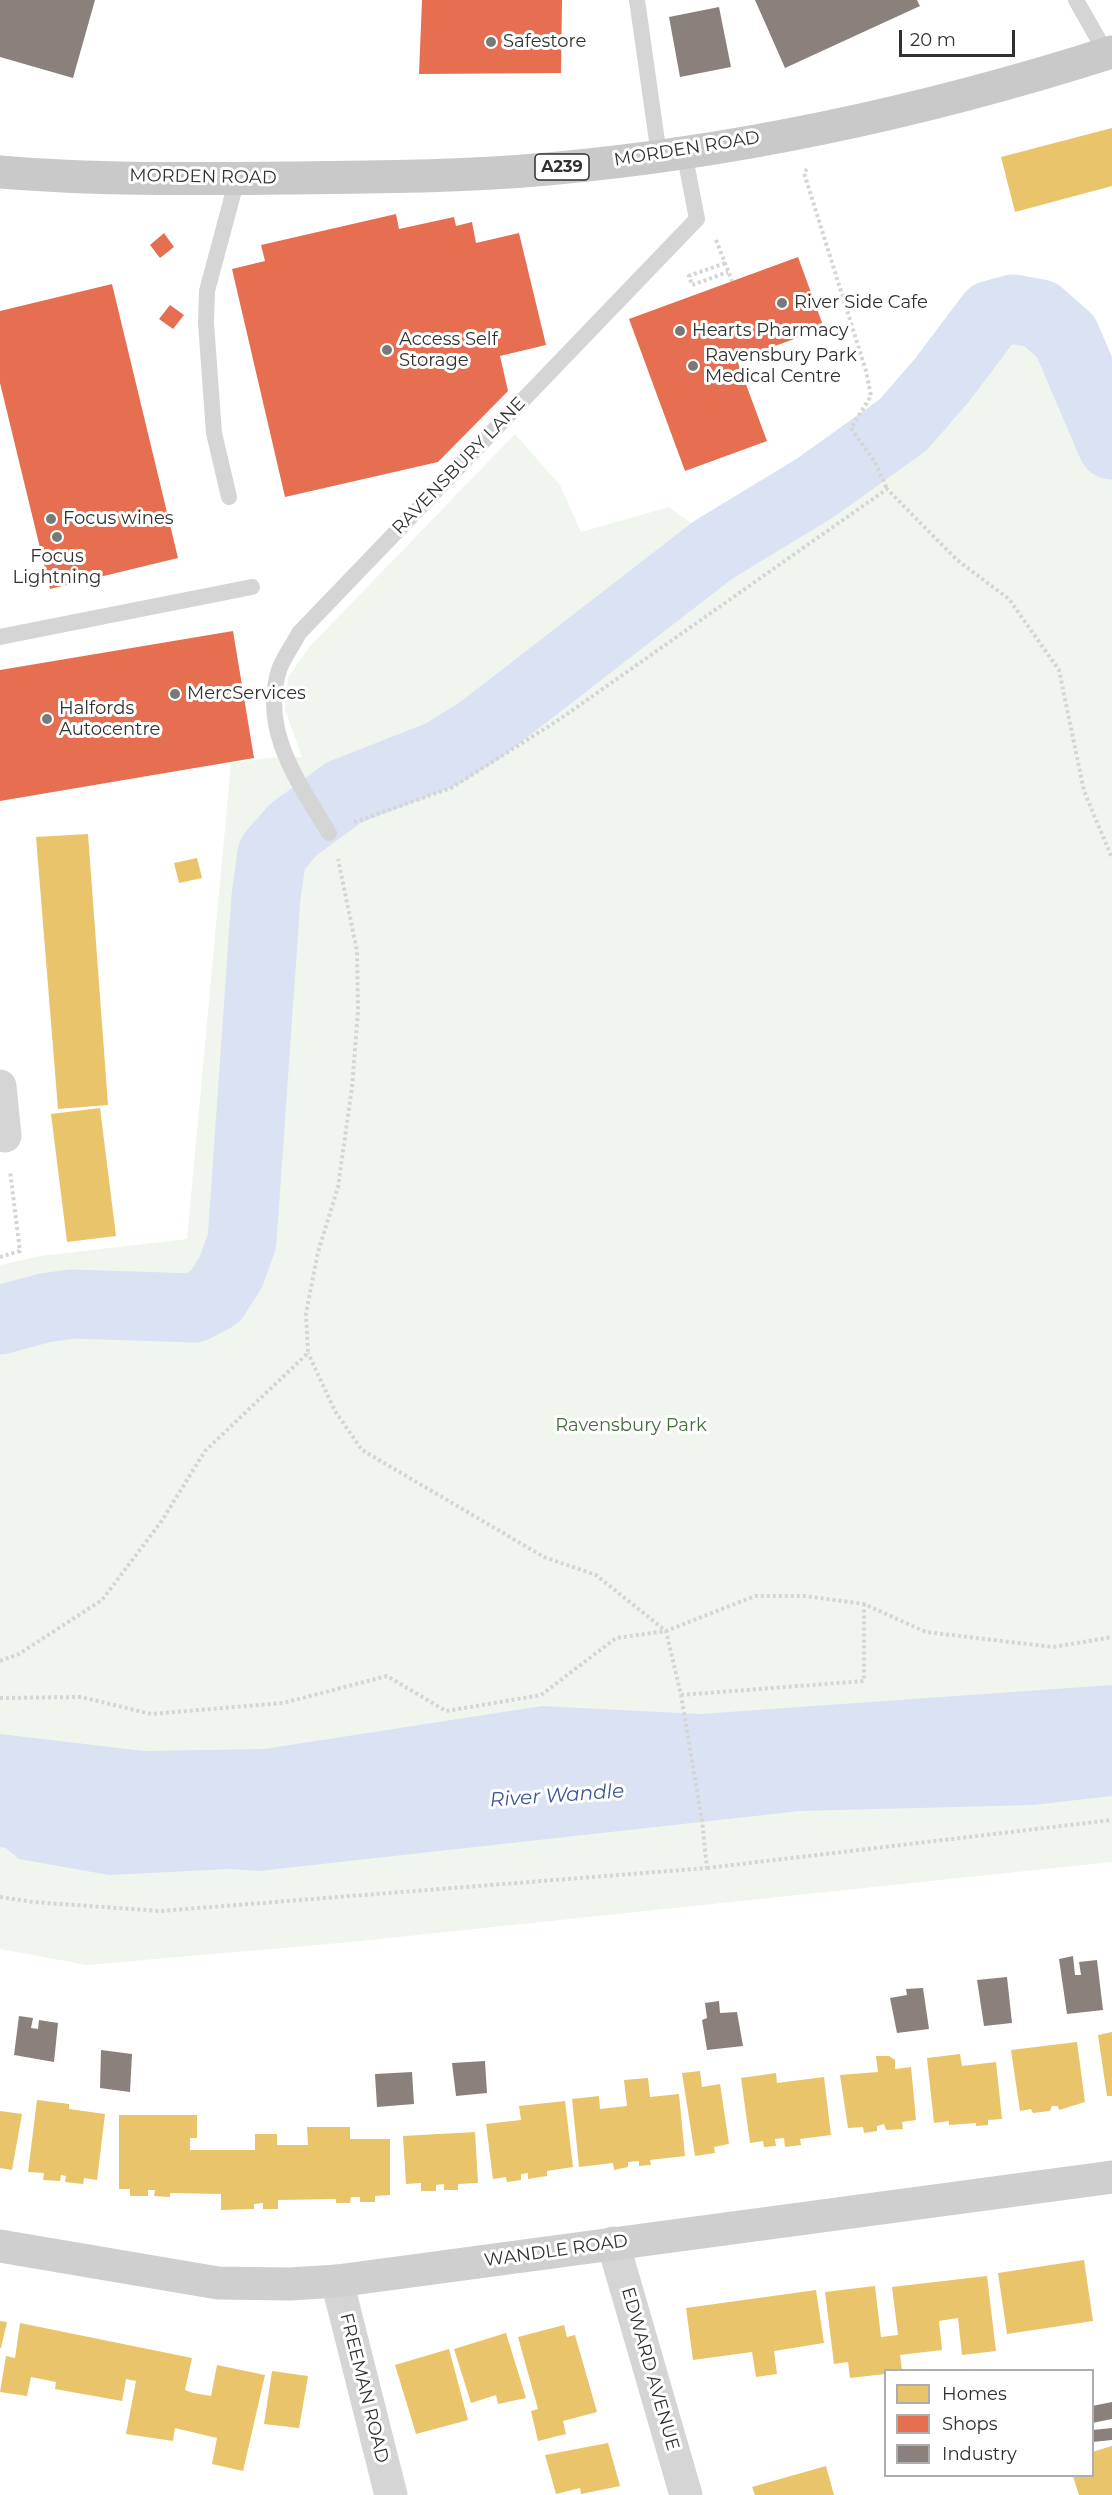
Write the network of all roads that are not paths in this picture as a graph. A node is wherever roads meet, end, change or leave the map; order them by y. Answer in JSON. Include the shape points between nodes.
{"nodes":[{"id":1,"x":637,"y":0,"type":"edge"},
{"id":2,"x":1076,"y":0,"type":"edge"},
{"id":3,"x":1109,"y":52,"type":"edge"},
{"id":4,"x":672,"y":154,"type":"junction"},
{"id":5,"x":0,"y":172,"type":"edge"},
{"id":6,"x":237,"y":179,"type":"junction"},
{"id":7,"x":229,"y":497,"type":"dead end"},
{"id":8,"x":252,"y":587,"type":"dead end"},
{"id":9,"x":0,"y":637,"type":"edge"},
{"id":10,"x":329,"y":832,"type":"road end"},
{"id":11,"x":0,"y":1086,"type":"edge"},
{"id":12,"x":6,"y":1136,"type":"road end"},
{"id":13,"x":1112,"y":2177,"type":"edge"},
{"id":14,"x":613,"y":2243,"type":"junction"},
{"id":15,"x":0,"y":2246,"type":"edge"},
{"id":16,"x":337,"y":2281,"type":"junction"},
{"id":17,"x":392,"y":2495,"type":"edge"},
{"id":18,"x":686,"y":2495,"type":"edge"}],
"edges":[{"from":1,"to":4,"type":"lane"},
{"from":2,"to":3,"type":"lane"},
{"from":3,"to":4,"type":"main road","name":"MORDEN ROAD","number":"A239","via":[[936,102]]},
{"from":4,"to":6,"type":"main road","name":"MORDEN ROAD","number":"A239","via":[[548,169],[447,175]]},
{"from":4,"to":10,"type":"lane","name":"RAVENSBURY LANE","via":[[697,219],[299,633],[279,670],[273,715],[282,753]]},
{"from":5,"to":6,"type":"main road","name":"MORDEN ROAD","number":"A239"},
{"from":6,"to":7,"type":"lane","via":[[207,291],[214,434]]},
{"from":8,"to":9,"type":"lane"},
{"from":11,"to":12,"type":"street"},
{"from":13,"to":14,"type":"street","name":"WANDLE ROAD"},
{"from":14,"to":16,"type":"street","name":"WANDLE ROAD"},
{"from":14,"to":18,"type":"street","name":"EDWARD AVENUE"},
{"from":15,"to":16,"type":"street","name":"WANDLE ROAD","via":[[218,2283]]},
{"from":16,"to":17,"type":"street","name":"FREEMAN ROAD"}]}
